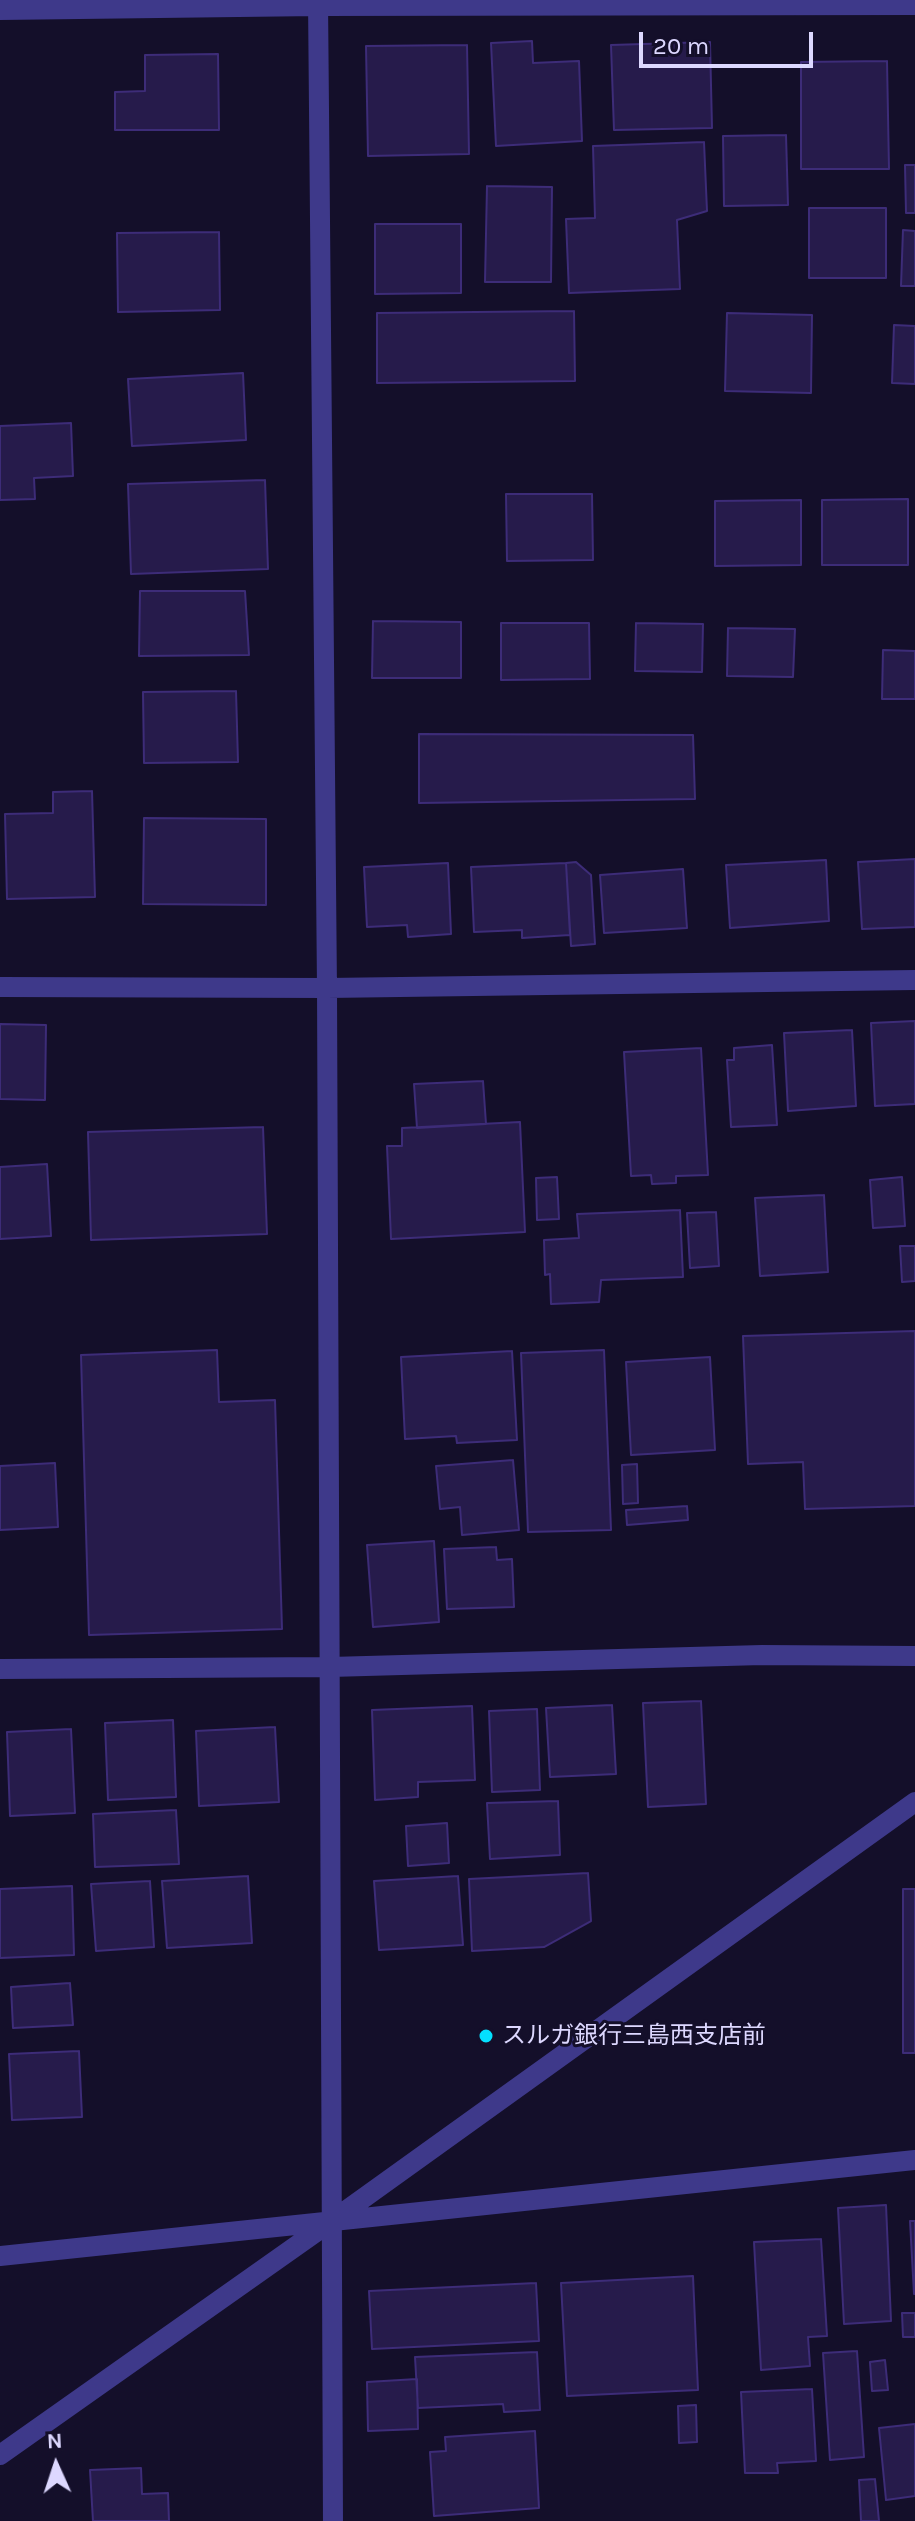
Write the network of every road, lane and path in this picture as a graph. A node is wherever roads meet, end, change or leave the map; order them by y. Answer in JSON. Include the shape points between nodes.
{"nodes":[{"id":1,"x":318,"y":3,"type":"edge"},
{"id":2,"x":915,"y":5,"type":"edge"},
{"id":3,"x":0,"y":10,"type":"edge"},
{"id":4,"x":915,"y":980,"type":"edge"},
{"id":5,"x":0,"y":987,"type":"edge"},
{"id":6,"x":327,"y":988,"type":"junction"},
{"id":7,"x":915,"y":1656,"type":"edge"},
{"id":8,"x":330,"y":1667,"type":"junction"},
{"id":9,"x":0,"y":1669,"type":"edge"},
{"id":10,"x":915,"y":1802,"type":"edge"},
{"id":11,"x":915,"y":2160,"type":"edge"},
{"id":12,"x":333,"y":2220,"type":"junction"},
{"id":13,"x":0,"y":2256,"type":"edge"},
{"id":14,"x":0,"y":2455,"type":"edge"},
{"id":15,"x":333,"y":2521,"type":"edge"}],
"edges":[{"from":1,"to":2,"type":"street"},
{"from":1,"to":3,"type":"street"},
{"from":1,"to":6,"type":"street"},
{"from":4,"to":6,"type":"street"},
{"from":5,"to":6,"type":"street"},
{"from":6,"to":8,"type":"street"},
{"from":7,"to":8,"type":"street"},
{"from":8,"to":9,"type":"street"},
{"from":8,"to":12,"type":"street"},
{"from":10,"to":12,"type":"street"},
{"from":11,"to":12,"type":"street"},
{"from":12,"to":13,"type":"street"},
{"from":12,"to":14,"type":"street"},
{"from":12,"to":15,"type":"street"}]}
